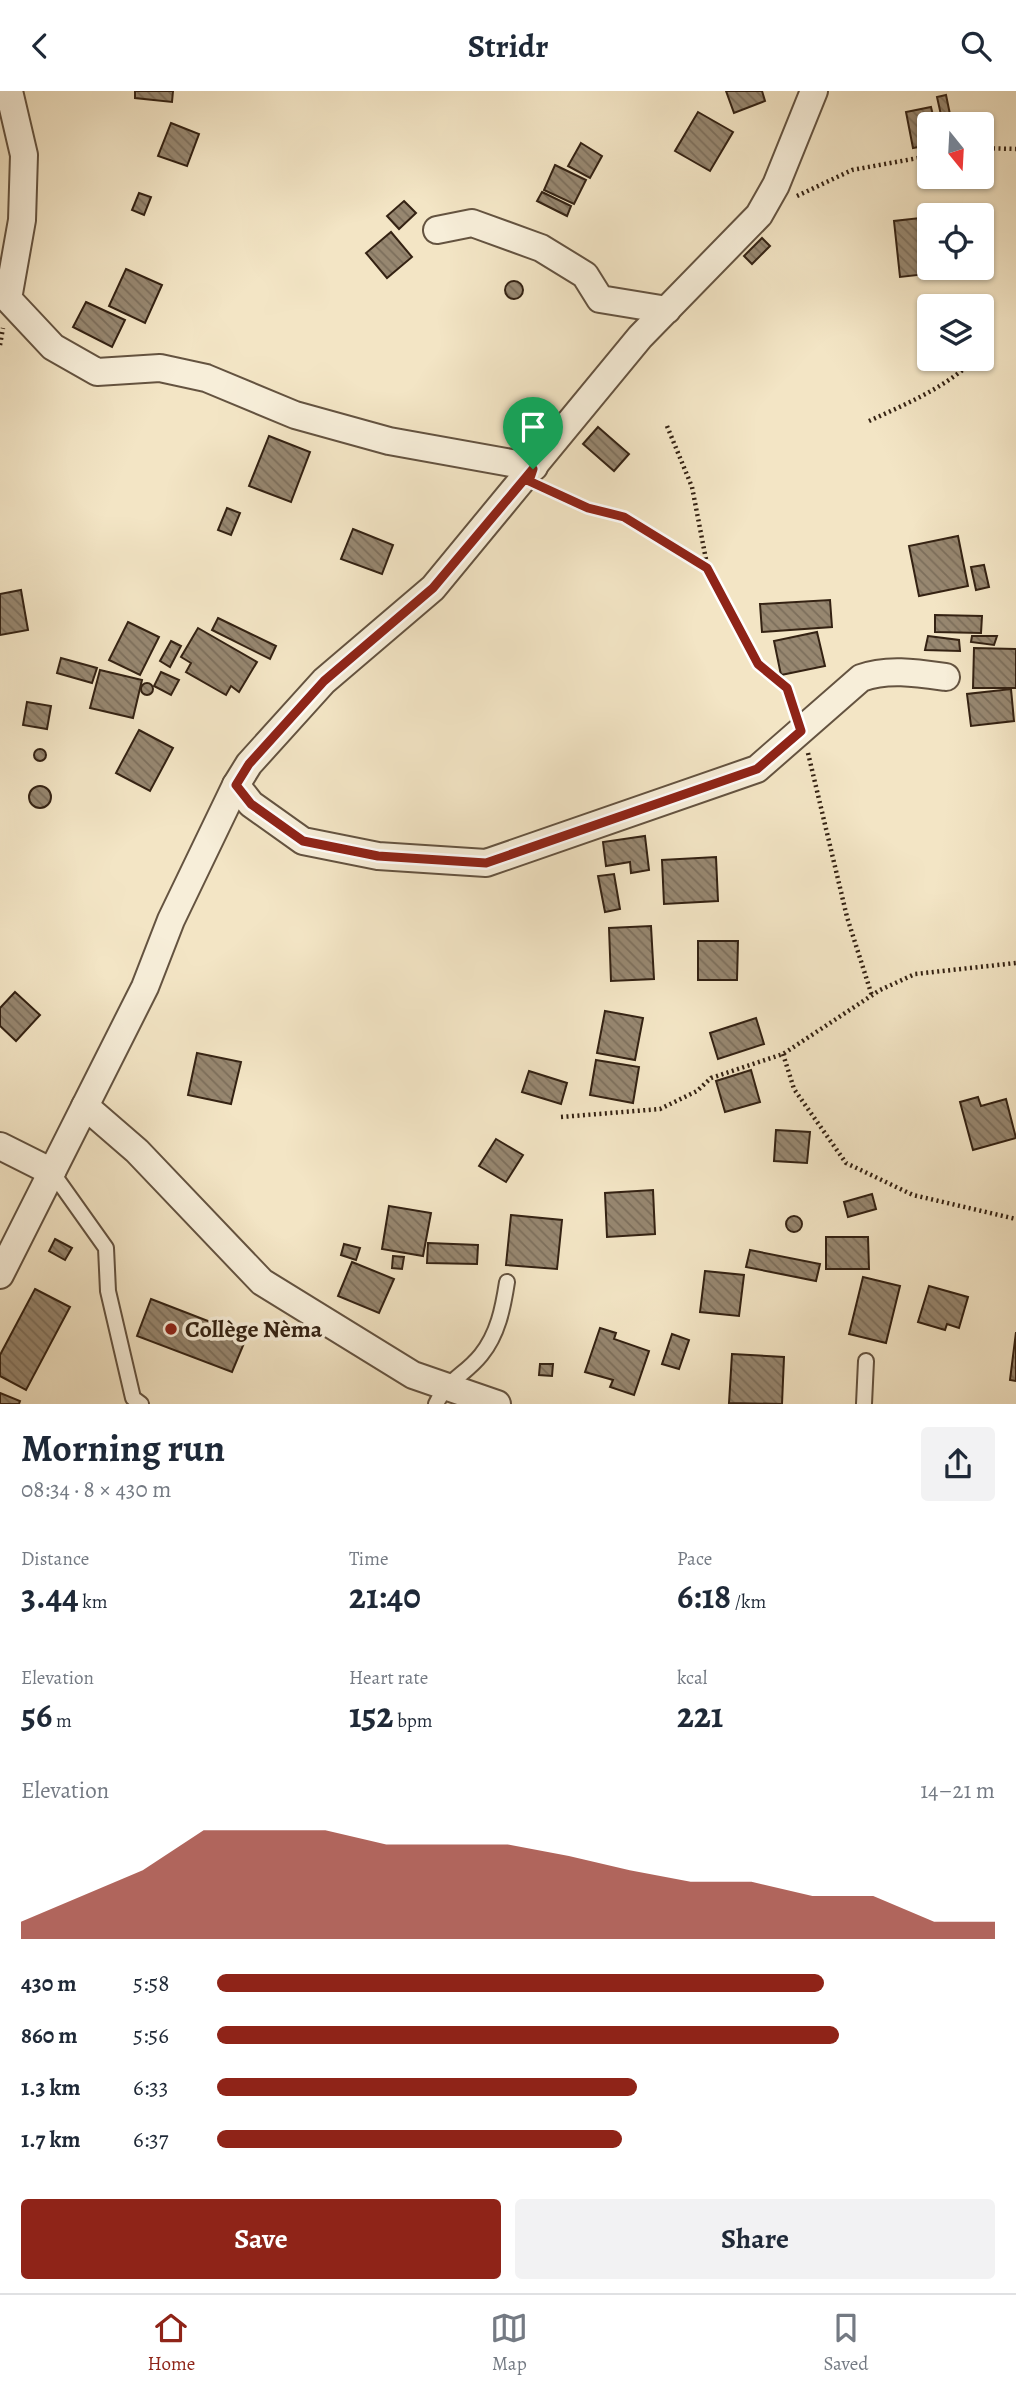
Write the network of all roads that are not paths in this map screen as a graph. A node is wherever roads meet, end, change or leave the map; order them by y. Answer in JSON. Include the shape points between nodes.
{"nodes":[{"id":1,"x":9,"y":91,"type":"edge"},
{"id":2,"x":814,"y":91,"type":"edge"},
{"id":3,"x":437,"y":230,"type":"dead end"},
{"id":4,"x":667,"y":310,"type":"junction"},
{"id":5,"x":534,"y":468,"type":"junction"},
{"id":6,"x":946,"y":677,"type":"dead end"},
{"id":7,"x":236,"y":785,"type":"junction"},
{"id":8,"x":85,"y":1106,"type":"junction"},
{"id":9,"x":0,"y":1146,"type":"edge"},
{"id":10,"x":52,"y":1172,"type":"junction"},
{"id":11,"x":0,"y":1275,"type":"edge"},
{"id":12,"x":507,"y":1282,"type":"dead end"},
{"id":13,"x":866,"y":1361,"type":"dead end"},
{"id":14,"x":440,"y":1395,"type":"edge"},
{"id":15,"x":141,"y":1404,"type":"edge"},
{"id":16,"x":497,"y":1404,"type":"edge"},
{"id":17,"x":864,"y":1404,"type":"edge"}],
"edges":[{"from":1,"to":5,"type":"street","via":[[24,155],[23,220],[8,299],[53,347],[97,372],[160,368],[206,378],[295,415],[389,441]]},
{"from":2,"to":4,"type":"street","via":[[759,215]]},
{"from":3,"to":4,"type":"street","via":[[472,223],[541,248],[585,275],[600,299]]},
{"from":4,"to":5,"type":"street"},
{"from":5,"to":7,"type":"street","via":[[433,588],[324,681],[249,764]]},
{"from":6,"to":7,"type":"street","via":[[875,673],[861,678],[757,769],[486,863],[378,856],[303,841],[251,804]]},
{"from":7,"to":8,"type":"street","via":[[171,920],[145,987]]},
{"from":8,"to":10,"type":"street"},
{"from":8,"to":14,"type":"street","via":[[137,1151],[262,1282]]},
{"from":9,"to":10,"type":"street"},
{"from":10,"to":11,"type":"street"},
{"from":10,"to":15,"type":"lane","via":[[106,1248],[108,1291],[133,1398]]},
{"from":12,"to":14,"type":"lane","via":[[500,1321],[481,1355]]},
{"from":13,"to":17,"type":"lane"},
{"from":14,"to":16,"type":"street"}]}
